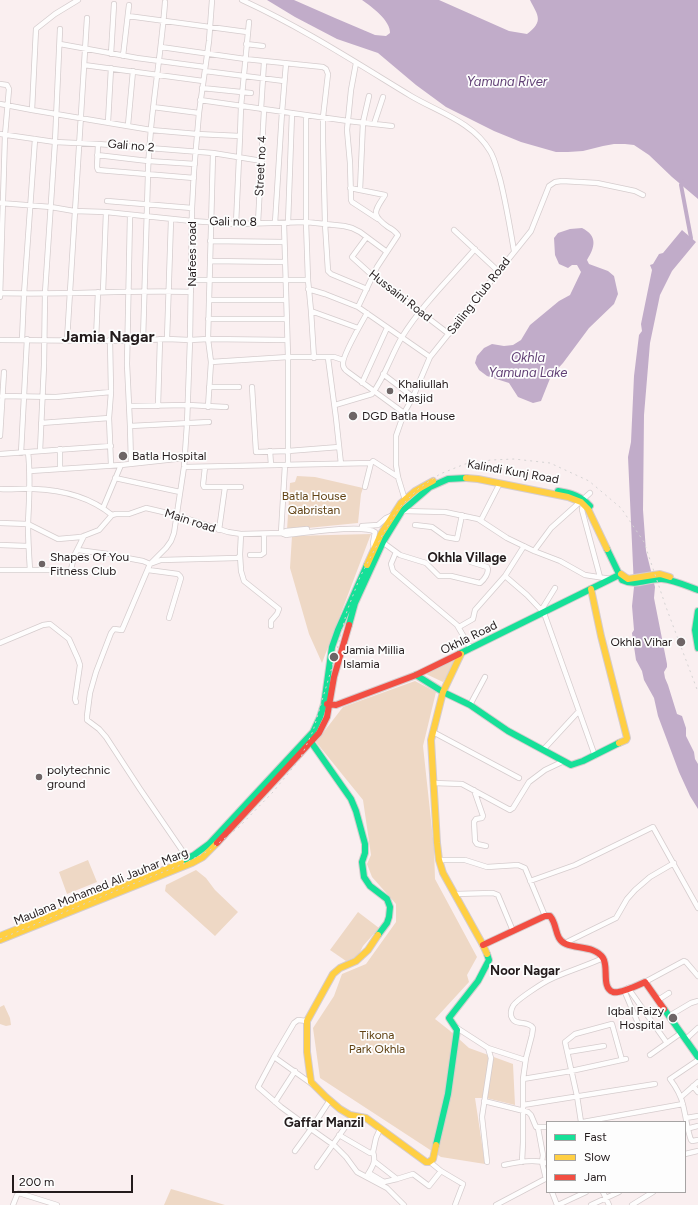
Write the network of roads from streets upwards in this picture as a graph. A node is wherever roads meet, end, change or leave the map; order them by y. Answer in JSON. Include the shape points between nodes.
{"nodes":[{"id":1,"x":78,"y":0,"type":"edge"},
{"id":2,"x":212,"y":0,"type":"edge"},
{"id":3,"x":242,"y":0,"type":"edge"},
{"id":4,"x":165,"y":2,"type":"dead end"},
{"id":5,"x":114,"y":4,"type":"dead end"},
{"id":6,"x":129,"y":5,"type":"dead end"},
{"id":7,"x":128,"y":16,"type":"junction"},
{"id":8,"x":87,"y":18,"type":"dead end"},
{"id":9,"x":164,"y":22,"type":"junction"},
{"id":10,"x":249,"y":22,"type":"dead end"},
{"id":11,"x":210,"y":28,"type":"junction"},
{"id":12,"x":60,"y":30,"type":"dead end"},
{"id":13,"x":247,"y":32,"type":"junction"},
{"id":14,"x":60,"y":44,"type":"junction"},
{"id":15,"x":246,"y":44,"type":"junction"},
{"id":16,"x":263,"y":46,"type":"dead end"},
{"id":17,"x":161,"y":47,"type":"junction"},
{"id":18,"x":85,"y":49,"type":"junction"},
{"id":19,"x":111,"y":54,"type":"junction"},
{"id":20,"x":207,"y":54,"type":"junction"},
{"id":21,"x":123,"y":56,"type":"junction"},
{"id":22,"x":244,"y":59,"type":"junction"},
{"id":23,"x":159,"y":61,"type":"junction"},
{"id":24,"x":264,"y":62,"type":"junction"},
{"id":25,"x":356,"y":63,"type":"junction"},
{"id":26,"x":286,"y":64,"type":"junction"},
{"id":27,"x":84,"y":65,"type":"junction"},
{"id":28,"x":111,"y":68,"type":"junction"},
{"id":29,"x":205,"y":69,"type":"junction"},
{"id":30,"x":133,"y":72,"type":"junction"},
{"id":31,"x":157,"y":74,"type":"junction"},
{"id":32,"x":244,"y":76,"type":"junction"},
{"id":33,"x":263,"y":79,"type":"junction"},
{"id":34,"x":203,"y":81,"type":"junction"},
{"id":35,"x":284,"y":81,"type":"junction"},
{"id":36,"x":0,"y":84,"type":"edge"},
{"id":37,"x":202,"y":88,"type":"junction"},
{"id":38,"x":242,"y":92,"type":"junction"},
{"id":39,"x":251,"y":93,"type":"dead end"},
{"id":40,"x":369,"y":96,"type":"dead end"},
{"id":41,"x":383,"y":97,"type":"dead end"},
{"id":42,"x":200,"y":100,"type":"junction"},
{"id":43,"x":0,"y":104,"type":"edge"},
{"id":44,"x":8,"y":106,"type":"junction"},
{"id":45,"x":241,"y":106,"type":"junction"},
{"id":46,"x":153,"y":107,"type":"junction"},
{"id":47,"x":263,"y":109,"type":"junction"},
{"id":48,"x":32,"y":110,"type":"junction"},
{"id":49,"x":282,"y":112,"type":"junction"},
{"id":50,"x":199,"y":113,"type":"junction"},
{"id":51,"x":292,"y":113,"type":"junction"},
{"id":52,"x":57,"y":114,"type":"junction"},
{"id":53,"x":306,"y":115,"type":"junction"},
{"id":54,"x":81,"y":118,"type":"junction"},
{"id":55,"x":323,"y":118,"type":"junction"},
{"id":56,"x":348,"y":121,"type":"junction"},
{"id":57,"x":108,"y":122,"type":"junction"},
{"id":58,"x":363,"y":122,"type":"junction"},
{"id":59,"x":374,"y":124,"type":"junction"},
{"id":60,"x":128,"y":125,"type":"junction"},
{"id":61,"x":392,"y":126,"type":"dead end"},
{"id":62,"x":151,"y":130,"type":"junction"},
{"id":63,"x":196,"y":134,"type":"junction"},
{"id":64,"x":2,"y":135,"type":"edge"},
{"id":65,"x":240,"y":136,"type":"junction"},
{"id":66,"x":35,"y":139,"type":"junction"},
{"id":67,"x":55,"y":142,"type":"junction"},
{"id":68,"x":78,"y":143,"type":"junction"},
{"id":69,"x":98,"y":144,"type":"junction"},
{"id":70,"x":149,"y":148,"type":"junction"},
{"id":71,"x":196,"y":152,"type":"junction"},
{"id":72,"x":213,"y":153,"type":"junction"},
{"id":73,"x":97,"y":155,"type":"junction"},
{"id":74,"x":239,"y":157,"type":"junction"},
{"id":75,"x":148,"y":161,"type":"junction"},
{"id":76,"x":262,"y":161,"type":"junction"},
{"id":77,"x":195,"y":164,"type":"junction"},
{"id":78,"x":148,"y":174,"type":"junction"},
{"id":79,"x":194,"y":178,"type":"junction"},
{"id":80,"x":350,"y":188,"type":"junction"},
{"id":81,"x":360,"y":190,"type":"junction"},
{"id":82,"x":643,"y":195,"type":"dead end"},
{"id":83,"x":107,"y":201,"type":"dead end"},
{"id":84,"x":1,"y":203,"type":"edge"},
{"id":85,"x":147,"y":204,"type":"junction"},
{"id":86,"x":31,"y":206,"type":"junction"},
{"id":87,"x":51,"y":207,"type":"junction"},
{"id":88,"x":192,"y":208,"type":"junction"},
{"id":89,"x":74,"y":211,"type":"junction"},
{"id":90,"x":106,"y":212,"type":"junction"},
{"id":91,"x":130,"y":215,"type":"junction"},
{"id":92,"x":147,"y":216,"type":"junction"},
{"id":93,"x":171,"y":220,"type":"junction"},
{"id":94,"x":378,"y":220,"type":"junction"},
{"id":95,"x":192,"y":221,"type":"junction"},
{"id":96,"x":211,"y":222,"type":"junction"},
{"id":97,"x":306,"y":222,"type":"junction"},
{"id":98,"x":258,"y":223,"type":"junction"},
{"id":99,"x":275,"y":223,"type":"junction"},
{"id":100,"x":286,"y":223,"type":"junction"},
{"id":101,"x":236,"y":224,"type":"junction"},
{"id":102,"x":325,"y":224,"type":"junction"},
{"id":103,"x":454,"y":230,"type":"dead end"},
{"id":104,"x":366,"y":238,"type":"junction"},
{"id":105,"x":210,"y":242,"type":"junction"},
{"id":106,"x":284,"y":242,"type":"junction"},
{"id":107,"x":475,"y":249,"type":"junction"},
{"id":108,"x":514,"y":251,"type":"junction"},
{"id":109,"x":387,"y":252,"type":"junction"},
{"id":110,"x":210,"y":261,"type":"junction"},
{"id":111,"x":285,"y":262,"type":"junction"},
{"id":112,"x":498,"y":270,"type":"junction"},
{"id":113,"x":373,"y":276,"type":"junction"},
{"id":114,"x":285,"y":279,"type":"junction"},
{"id":115,"x":192,"y":280,"type":"junction"},
{"id":116,"x":209,"y":280,"type":"junction"},
{"id":117,"x":308,"y":280,"type":"junction"},
{"id":118,"x":308,"y":289,"type":"junction"},
{"id":119,"x":367,"y":289,"type":"junction"},
{"id":120,"x":128,"y":291,"type":"junction"},
{"id":121,"x":145,"y":291,"type":"junction"},
{"id":122,"x":168,"y":291,"type":"junction"},
{"id":123,"x":69,"y":292,"type":"junction"},
{"id":124,"x":100,"y":292,"type":"junction"},
{"id":125,"x":191,"y":292,"type":"junction"},
{"id":126,"x":0,"y":293,"type":"edge"},
{"id":127,"x":45,"y":293,"type":"junction"},
{"id":128,"x":24,"y":294,"type":"junction"},
{"id":129,"x":0,"y":297,"type":"edge"},
{"id":130,"x":209,"y":300,"type":"junction"},
{"id":131,"x":286,"y":300,"type":"junction"},
{"id":132,"x":358,"y":307,"type":"junction"},
{"id":133,"x":311,"y":311,"type":"junction"},
{"id":134,"x":367,"y":312,"type":"junction"},
{"id":135,"x":420,"y":312,"type":"junction"},
{"id":136,"x":208,"y":319,"type":"junction"},
{"id":137,"x":286,"y":319,"type":"junction"},
{"id":138,"x":358,"y":328,"type":"junction"},
{"id":139,"x":387,"y":328,"type":"junction"},
{"id":140,"x":449,"y":334,"type":"junction"},
{"id":141,"x":402,"y":337,"type":"junction"},
{"id":142,"x":208,"y":338,"type":"junction"},
{"id":143,"x":160,"y":339,"type":"junction"},
{"id":144,"x":167,"y":339,"type":"junction"},
{"id":145,"x":0,"y":340,"type":"edge"},
{"id":146,"x":24,"y":340,"type":"junction"},
{"id":147,"x":44,"y":340,"type":"junction"},
{"id":148,"x":67,"y":340,"type":"junction"},
{"id":149,"x":96,"y":340,"type":"junction"},
{"id":150,"x":110,"y":340,"type":"junction"},
{"id":151,"x":143,"y":340,"type":"junction"},
{"id":152,"x":190,"y":340,"type":"junction"},
{"id":153,"x":287,"y":340,"type":"junction"},
{"id":154,"x":128,"y":341,"type":"junction"},
{"id":155,"x":288,"y":357,"type":"junction"},
{"id":156,"x":430,"y":357,"type":"junction"},
{"id":157,"x":314,"y":358,"type":"junction"},
{"id":158,"x":328,"y":358,"type":"junction"},
{"id":159,"x":343,"y":360,"type":"junction"},
{"id":160,"x":210,"y":362,"type":"junction"},
{"id":161,"x":4,"y":372,"type":"dead end"},
{"id":162,"x":383,"y":374,"type":"junction"},
{"id":163,"x":362,"y":383,"type":"junction"},
{"id":164,"x":209,"y":387,"type":"junction"},
{"id":165,"x":239,"y":387,"type":"dead end"},
{"id":166,"x":252,"y":387,"type":"dead end"},
{"id":167,"x":374,"y":391,"type":"junction"},
{"id":168,"x":111,"y":392,"type":"junction"},
{"id":169,"x":2,"y":396,"type":"junction"},
{"id":170,"x":24,"y":396,"type":"junction"},
{"id":171,"x":42,"y":396,"type":"junction"},
{"id":172,"x":413,"y":397,"type":"junction"},
{"id":173,"x":188,"y":405,"type":"junction"},
{"id":174,"x":335,"y":405,"type":"junction"},
{"id":175,"x":129,"y":406,"type":"junction"},
{"id":176,"x":158,"y":406,"type":"junction"},
{"id":177,"x":208,"y":406,"type":"junction"},
{"id":178,"x":226,"y":407,"type":"dead end"},
{"id":179,"x":404,"y":413,"type":"junction"},
{"id":180,"x":109,"y":418,"type":"junction"},
{"id":181,"x":209,"y":422,"type":"dead end"},
{"id":182,"x":41,"y":423,"type":"junction"},
{"id":183,"x":187,"y":424,"type":"junction"},
{"id":184,"x":130,"y":426,"type":"junction"},
{"id":185,"x":0,"y":436,"type":"edge"},
{"id":186,"x":111,"y":446,"type":"junction"},
{"id":187,"x":339,"y":447,"type":"junction"},
{"id":188,"x":60,"y":449,"type":"junction"},
{"id":189,"x":40,"y":451,"type":"junction"},
{"id":190,"x":270,"y":451,"type":"junction"},
{"id":191,"x":288,"y":451,"type":"junction"},
{"id":192,"x":28,"y":452,"type":"junction"},
{"id":193,"x":21,"y":453,"type":"junction"},
{"id":194,"x":0,"y":454,"type":"edge"},
{"id":195,"x":185,"y":458,"type":"junction"},
{"id":196,"x":132,"y":463,"type":"junction"},
{"id":197,"x":371,"y":463,"type":"junction"},
{"id":198,"x":340,"y":464,"type":"junction"},
{"id":199,"x":111,"y":465,"type":"junction"},
{"id":200,"x":121,"y":465,"type":"junction"},
{"id":201,"x":270,"y":465,"type":"junction"},
{"id":202,"x":287,"y":465,"type":"junction"},
{"id":203,"x":184,"y":467,"type":"junction"},
{"id":204,"x":206,"y":467,"type":"junction"},
{"id":205,"x":60,"y":469,"type":"junction"},
{"id":206,"x":30,"y":471,"type":"junction"},
{"id":207,"x":398,"y":477,"type":"junction"},
{"id":208,"x":115,"y":478,"type":"junction"},
{"id":209,"x":500,"y":483,"type":"junction"},
{"id":210,"x":224,"y":487,"type":"junction"},
{"id":211,"x":241,"y":487,"type":"dead end"},
{"id":212,"x":365,"y":487,"type":"dead end"},
{"id":213,"x":0,"y":489,"type":"edge"},
{"id":214,"x":30,"y":489,"type":"junction"},
{"id":215,"x":180,"y":492,"type":"junction"},
{"id":216,"x":590,"y":493,"type":"dead end"},
{"id":217,"x":405,"y":500,"type":"junction"},
{"id":218,"x":583,"y":502,"type":"junction"},
{"id":219,"x":103,"y":508,"type":"junction"},
{"id":220,"x":402,"y":511,"type":"junction"},
{"id":221,"x":176,"y":515,"type":"junction"},
{"id":222,"x":393,"y":515,"type":"junction"},
{"id":223,"x":462,"y":515,"type":"junction"},
{"id":224,"x":112,"y":516,"type":"junction"},
{"id":225,"x":481,"y":520,"type":"junction"},
{"id":226,"x":0,"y":523,"type":"edge"},
{"id":227,"x":28,"y":524,"type":"junction"},
{"id":228,"x":415,"y":525,"type":"dead end"},
{"id":229,"x":219,"y":530,"type":"junction"},
{"id":230,"x":241,"y":534,"type":"junction"},
{"id":231,"x":264,"y":534,"type":"junction"},
{"id":232,"x":281,"y":534,"type":"junction"},
{"id":233,"x":84,"y":536,"type":"junction"},
{"id":234,"x":380,"y":540,"type":"junction"},
{"id":235,"x":0,"y":544,"type":"edge"},
{"id":236,"x":28,"y":546,"type":"junction"},
{"id":237,"x":524,"y":546,"type":"junction"},
{"id":238,"x":374,"y":548,"type":"junction"},
{"id":239,"x":78,"y":550,"type":"junction"},
{"id":240,"x":534,"y":551,"type":"junction"},
{"id":241,"x":396,"y":552,"type":"junction"},
{"id":242,"x":108,"y":554,"type":"dead end"},
{"id":243,"x":240,"y":554,"type":"junction"},
{"id":244,"x":250,"y":555,"type":"dead end"},
{"id":245,"x":116,"y":556,"type":"dead end"},
{"id":246,"x":471,"y":562,"type":"dead end"},
{"id":247,"x":150,"y":564,"type":"junction"},
{"id":248,"x":0,"y":570,"type":"edge"},
{"id":249,"x":30,"y":570,"type":"junction"},
{"id":250,"x":148,"y":570,"type":"junction"},
{"id":251,"x":505,"y":576,"type":"junction"},
{"id":252,"x":619,"y":576,"type":"junction"},
{"id":253,"x":600,"y":577,"type":"junction"},
{"id":254,"x":611,"y":578,"type":"junction"},
{"id":255,"x":630,"y":581,"type":"junction"},
{"id":256,"x":684,"y":584,"type":"junction"},
{"id":257,"x":698,"y":587,"type":"edge"},
{"id":258,"x":555,"y":588,"type":"dead end"},
{"id":259,"x":591,"y":589,"type":"junction"},
{"id":260,"x":698,"y":590,"type":"edge"},
{"id":261,"x":543,"y":611,"type":"junction"},
{"id":262,"x":698,"y":611,"type":"edge"},
{"id":263,"x":169,"y":618,"type":"dead end"},
{"id":264,"x":697,"y":621,"type":"edge"},
{"id":265,"x":271,"y":626,"type":"dead end"},
{"id":266,"x":459,"y":627,"type":"junction"},
{"id":267,"x":0,"y":643,"type":"edge"},
{"id":268,"x":698,"y":648,"type":"edge"},
{"id":269,"x":471,"y":650,"type":"junction"},
{"id":270,"x":461,"y":654,"type":"junction"},
{"id":271,"x":416,"y":675,"type":"junction"},
{"id":272,"x":485,"y":677,"type":"dead end"},
{"id":273,"x":443,"y":692,"type":"junction"},
{"id":274,"x":76,"y":702,"type":"dead end"},
{"id":275,"x":326,"y":704,"type":"junction"},
{"id":276,"x":470,"y":705,"type":"junction"},
{"id":277,"x":579,"y":711,"type":"junction"},
{"id":278,"x":433,"y":732,"type":"junction"},
{"id":279,"x":311,"y":742,"type":"junction"},
{"id":280,"x":543,"y":750,"type":"junction"},
{"id":281,"x":595,"y":756,"type":"junction"},
{"id":282,"x":564,"y":761,"type":"junction"},
{"id":283,"x":519,"y":778,"type":"dead end"},
{"id":284,"x":433,"y":782,"type":"junction"},
{"id":285,"x":473,"y":789,"type":"junction"},
{"id":286,"x":486,"y":846,"type":"dead end"},
{"id":287,"x":188,"y":859,"type":"junction"},
{"id":288,"x":439,"y":860,"type":"junction"},
{"id":289,"x":674,"y":862,"type":"junction"},
{"id":290,"x":530,"y":882,"type":"junction"},
{"id":291,"x":455,"y":894,"type":"junction"},
{"id":292,"x":87,"y":903,"type":"junction"},
{"id":293,"x":698,"y":908,"type":"edge"},
{"id":294,"x":545,"y":916,"type":"junction"},
{"id":295,"x":513,"y":931,"type":"junction"},
{"id":296,"x":0,"y":936,"type":"edge"},
{"id":297,"x":0,"y":940,"type":"edge"},
{"id":298,"x":565,"y":943,"type":"junction"},
{"id":299,"x":483,"y":945,"type":"junction"},
{"id":300,"x":603,"y":958,"type":"junction"},
{"id":301,"x":698,"y":976,"type":"edge"},
{"id":302,"x":644,"y":982,"type":"junction"},
{"id":303,"x":626,"y":989,"type":"junction"},
{"id":304,"x":669,"y":993,"type":"dead end"},
{"id":305,"x":658,"y":1000,"type":"junction"},
{"id":306,"x":698,"y":1001,"type":"edge"},
{"id":307,"x":669,"y":1016,"type":"junction"},
{"id":308,"x":306,"y":1021,"type":"junction"},
{"id":309,"x":457,"y":1028,"type":"junction"},
{"id":310,"x":640,"y":1028,"type":"dead end"},
{"id":311,"x":698,"y":1028,"type":"edge"},
{"id":312,"x":681,"y":1033,"type":"junction"},
{"id":313,"x":686,"y":1039,"type":"junction"},
{"id":314,"x":666,"y":1043,"type":"junction"},
{"id":315,"x":604,"y":1046,"type":"dead end"},
{"id":316,"x":488,"y":1048,"type":"junction"},
{"id":317,"x":568,"y":1052,"type":"junction"},
{"id":318,"x":650,"y":1055,"type":"dead end"},
{"id":319,"x":274,"y":1057,"type":"junction"},
{"id":320,"x":698,"y":1059,"type":"edge"},
{"id":321,"x":525,"y":1060,"type":"junction"},
{"id":322,"x":571,"y":1070,"type":"junction"},
{"id":323,"x":295,"y":1071,"type":"junction"},
{"id":324,"x":523,"y":1079,"type":"junction"},
{"id":325,"x":698,"y":1082,"type":"edge"},
{"id":326,"x":312,"y":1084,"type":"junction"},
{"id":327,"x":655,"y":1084,"type":"dead end"},
{"id":328,"x":693,"y":1086,"type":"junction"},
{"id":329,"x":698,"y":1092,"type":"edge"},
{"id":330,"x":577,"y":1096,"type":"junction"},
{"id":331,"x":680,"y":1097,"type":"junction"},
{"id":332,"x":330,"y":1100,"type":"junction"},
{"id":333,"x":484,"y":1101,"type":"junction"},
{"id":334,"x":275,"y":1102,"type":"junction"},
{"id":335,"x":683,"y":1104,"type":"junction"},
{"id":336,"x":523,"y":1108,"type":"junction"},
{"id":337,"x":353,"y":1116,"type":"junction"},
{"id":338,"x":698,"y":1116,"type":"edge"},
{"id":339,"x":686,"y":1118,"type":"junction"},
{"id":340,"x":582,"y":1121,"type":"edge"},
{"id":341,"x":588,"y":1121,"type":"edge"},
{"id":342,"x":698,"y":1126,"type":"edge"},
{"id":343,"x":546,"y":1127,"type":"edge"},
{"id":344,"x":538,"y":1128,"type":"junction"},
{"id":345,"x":311,"y":1129,"type":"junction"},
{"id":346,"x":380,"y":1129,"type":"junction"},
{"id":347,"x":686,"y":1129,"type":"edge"},
{"id":348,"x":339,"y":1135,"type":"junction"},
{"id":349,"x":698,"y":1140,"type":"edge"},
{"id":350,"x":333,"y":1144,"type":"junction"},
{"id":351,"x":698,"y":1151,"type":"edge"},
{"id":352,"x":295,"y":1152,"type":"dead end"},
{"id":353,"x":373,"y":1152,"type":"junction"},
{"id":354,"x":686,"y":1154,"type":"edge"},
{"id":355,"x":374,"y":1162,"type":"junction"},
{"id":356,"x":430,"y":1162,"type":"junction"},
{"id":357,"x":487,"y":1162,"type":"dead end"},
{"id":358,"x":522,"y":1162,"type":"junction"},
{"id":359,"x":545,"y":1162,"type":"edge"},
{"id":360,"x":504,"y":1165,"type":"dead end"},
{"id":361,"x":317,"y":1167,"type":"dead end"},
{"id":362,"x":441,"y":1171,"type":"junction"},
{"id":363,"x":368,"y":1175,"type":"junction"},
{"id":364,"x":397,"y":1180,"type":"junction"},
{"id":365,"x":546,"y":1180,"type":"edge"},
{"id":366,"x":552,"y":1193,"type":"edge"},
{"id":367,"x":584,"y":1193,"type":"edge"},
{"id":368,"x":604,"y":1193,"type":"edge"},
{"id":369,"x":617,"y":1193,"type":"edge"},
{"id":370,"x":651,"y":1193,"type":"edge"},
{"id":371,"x":606,"y":1198,"type":"junction"},
{"id":372,"x":13,"y":1205,"type":"edge"},
{"id":373,"x":57,"y":1205,"type":"edge"},
{"id":374,"x":404,"y":1205,"type":"edge"},
{"id":375,"x":455,"y":1205,"type":"edge"},
{"id":376,"x":496,"y":1205,"type":"edge"},
{"id":377,"x":558,"y":1205,"type":"edge"},
{"id":378,"x":591,"y":1205,"type":"edge"},
{"id":379,"x":609,"y":1205,"type":"edge"},
{"id":380,"x":632,"y":1205,"type":"edge"}],
"edges":[{"from":1,"to":48,"type":"street","via":[[36,29]]},
{"from":2,"to":11,"type":"street","name":"Nafees road"},
{"from":3,"to":25,"type":"street","via":[[292,25]]},
{"from":4,"to":9,"type":"street"},
{"from":5,"to":19,"type":"street"},
{"from":6,"to":7,"type":"street"},
{"from":7,"to":9,"type":"street"},
{"from":7,"to":21,"type":"street"},
{"from":8,"to":18,"type":"street"},
{"from":9,"to":11,"type":"street"},
{"from":9,"to":17,"type":"street"},
{"from":10,"to":13,"type":"street"},
{"from":11,"to":13,"type":"street"},
{"from":11,"to":20,"type":"street","name":"Nafees road"},
{"from":12,"to":14,"type":"street"},
{"from":13,"to":15,"type":"street"},
{"from":14,"to":18,"type":"street"},
{"from":14,"to":52,"type":"street"},
{"from":15,"to":16,"type":"street"},
{"from":15,"to":22,"type":"street"},
{"from":17,"to":20,"type":"street"},
{"from":17,"to":23,"type":"street"},
{"from":18,"to":19,"type":"street"},
{"from":18,"to":27,"type":"street"},
{"from":19,"to":21,"type":"street"},
{"from":20,"to":22,"type":"street"},
{"from":20,"to":29,"type":"street","name":"Nafees road"},
{"from":21,"to":23,"type":"street"},
{"from":22,"to":24,"type":"street"},
{"from":22,"to":32,"type":"street"},
{"from":23,"to":29,"type":"street"},
{"from":23,"to":31,"type":"street"},
{"from":24,"to":26,"type":"street"},
{"from":24,"to":33,"type":"street","name":"Street no 4"},
{"from":25,"to":56,"type":"street"},
{"from":25,"to":108,"type":"street","via":[[462,123],[491,151],[506,207]]},
{"from":26,"to":35,"type":"street"},
{"from":26,"to":55,"type":"street","via":[[323,67],[328,70]]},
{"from":27,"to":28,"type":"street"},
{"from":27,"to":54,"type":"street"},
{"from":28,"to":30,"type":"street"},
{"from":28,"to":57,"type":"street"},
{"from":29,"to":32,"type":"street"},
{"from":29,"to":34,"type":"street","name":"Nafees road"},
{"from":30,"to":31,"type":"street"},
{"from":30,"to":60,"type":"street"},
{"from":31,"to":34,"type":"street"},
{"from":31,"to":46,"type":"street"},
{"from":32,"to":33,"type":"street"},
{"from":32,"to":38,"type":"street"},
{"from":33,"to":35,"type":"street"},
{"from":33,"to":47,"type":"street","name":"Street no 4"},
{"from":34,"to":37,"type":"street","name":"Nafees road"},
{"from":35,"to":49,"type":"street"},
{"from":36,"to":44,"type":"street","via":[[8,87]]},
{"from":37,"to":38,"type":"street"},
{"from":37,"to":42,"type":"street","name":"Nafees road"},
{"from":38,"to":39,"type":"street"},
{"from":38,"to":45,"type":"street"},
{"from":40,"to":58,"type":"street"},
{"from":41,"to":59,"type":"street"},
{"from":42,"to":45,"type":"street"},
{"from":42,"to":50,"type":"street","name":"Nafees road"},
{"from":43,"to":44,"type":"street"},
{"from":44,"to":48,"type":"street"},
{"from":44,"to":64,"type":"street"},
{"from":45,"to":47,"type":"street"},
{"from":45,"to":65,"type":"street"},
{"from":46,"to":50,"type":"street"},
{"from":46,"to":62,"type":"street"},
{"from":47,"to":49,"type":"street"},
{"from":47,"to":76,"type":"street","name":"Street no 4"},
{"from":48,"to":52,"type":"street"},
{"from":49,"to":51,"type":"street"},
{"from":49,"to":99,"type":"street"},
{"from":50,"to":63,"type":"street","name":"Nafees road"},
{"from":51,"to":53,"type":"street"},
{"from":51,"to":100,"type":"street"},
{"from":52,"to":54,"type":"street"},
{"from":52,"to":67,"type":"street"},
{"from":53,"to":55,"type":"street"},
{"from":53,"to":97,"type":"street"},
{"from":54,"to":57,"type":"street"},
{"from":54,"to":68,"type":"street"},
{"from":55,"to":56,"type":"street"},
{"from":55,"to":102,"type":"street"},
{"from":56,"to":58,"type":"street"},
{"from":56,"to":80,"type":"street"},
{"from":57,"to":60,"type":"street"},
{"from":58,"to":59,"type":"street"},
{"from":58,"to":81,"type":"street"},
{"from":59,"to":61,"type":"street"},
{"from":60,"to":62,"type":"street"},
{"from":62,"to":63,"type":"street"},
{"from":62,"to":70,"type":"street"},
{"from":63,"to":65,"type":"street"},
{"from":63,"to":71,"type":"street","name":"Nafees road"},
{"from":64,"to":66,"type":"street","name":"Gali no 2"},
{"from":64,"to":84,"type":"street"},
{"from":65,"to":74,"type":"street"},
{"from":66,"to":67,"type":"street","name":"Gali no 2"},
{"from":66,"to":86,"type":"street"},
{"from":67,"to":68,"type":"street","name":"Gali no 2"},
{"from":67,"to":87,"type":"street"},
{"from":68,"to":69,"type":"street","name":"Gali no 2"},
{"from":68,"to":89,"type":"street"},
{"from":69,"to":70,"type":"street","name":"Gali no 2"},
{"from":69,"to":73,"type":"street"},
{"from":70,"to":71,"type":"street","name":"Gali no 2"},
{"from":70,"to":75,"type":"street"},
{"from":71,"to":72,"type":"street","name":"Gali no 2"},
{"from":71,"to":77,"type":"street","name":"Nafees road"},
{"from":72,"to":74,"type":"street","name":"Gali no 2"},
{"from":72,"to":96,"type":"street"},
{"from":73,"to":75,"type":"street"},
{"from":73,"to":78,"type":"street","via":[[98,170]]},
{"from":74,"to":76,"type":"street","name":"Gali no 2"},
{"from":74,"to":101,"type":"street"},
{"from":75,"to":77,"type":"street"},
{"from":75,"to":78,"type":"street"},
{"from":76,"to":98,"type":"street","name":"Street no 4"},
{"from":77,"to":79,"type":"street","name":"Nafees road"},
{"from":78,"to":79,"type":"street"},
{"from":78,"to":85,"type":"street"},
{"from":79,"to":88,"type":"street","name":"Nafees road"},
{"from":80,"to":81,"type":"street"},
{"from":80,"to":94,"type":"street","via":[[352,202]]},
{"from":81,"to":94,"type":"street","via":[[385,195],[376,210]]},
{"from":82,"to":108,"type":"street","name":"Sailing Club Road","via":[[597,183],[555,182],[548,189],[533,228]]},
{"from":83,"to":85,"type":"street"},
{"from":84,"to":86,"type":"street","name":"Gali no 8"},
{"from":84,"to":126,"type":"street"},
{"from":85,"to":88,"type":"street"},
{"from":85,"to":92,"type":"street"},
{"from":86,"to":87,"type":"street","name":"Gali no 8"},
{"from":86,"to":128,"type":"street"},
{"from":87,"to":89,"type":"street","name":"Gali no 8"},
{"from":87,"to":127,"type":"street"},
{"from":88,"to":95,"type":"street","name":"Nafees road"},
{"from":89,"to":90,"type":"street","name":"Gali no 8"},
{"from":89,"to":123,"type":"street"},
{"from":90,"to":91,"type":"street","name":"Gali no 8"},
{"from":90,"to":124,"type":"street"},
{"from":91,"to":92,"type":"street","name":"Gali no 8"},
{"from":91,"to":120,"type":"street"},
{"from":92,"to":93,"type":"street","name":"Gali no 8"},
{"from":92,"to":121,"type":"street"},
{"from":93,"to":95,"type":"street","name":"Gali no 8"},
{"from":93,"to":122,"type":"street"},
{"from":94,"to":109,"type":"street","via":[[398,235]]},
{"from":95,"to":96,"type":"street","name":"Gali no 8"},
{"from":95,"to":115,"type":"street","name":"Nafees road"},
{"from":96,"to":101,"type":"street","name":"Gali no 8"},
{"from":96,"to":105,"type":"street"},
{"from":97,"to":100,"type":"street","name":"Gali no 8"},
{"from":97,"to":102,"type":"street","name":"Gali no 8"},
{"from":97,"to":117,"type":"street"},
{"from":98,"to":99,"type":"street","name":"Gali no 8"},
{"from":98,"to":101,"type":"street","name":"Gali no 8"},
{"from":99,"to":100,"type":"street","name":"Gali no 8"},
{"from":100,"to":106,"type":"street"},
{"from":102,"to":104,"type":"street","name":"Gali no 8","via":[[347,226]]},
{"from":102,"to":119,"type":"street","via":[[329,272]]},
{"from":103,"to":107,"type":"street"},
{"from":104,"to":109,"type":"street","name":"Gali no 8"},
{"from":104,"to":113,"type":"street","name":"Hussaini Road","via":[[352,257]]},
{"from":105,"to":106,"type":"street"},
{"from":105,"to":110,"type":"street"},
{"from":106,"to":111,"type":"street"},
{"from":107,"to":112,"type":"street"},
{"from":107,"to":135,"type":"street"},
{"from":108,"to":112,"type":"street","name":"Sailing Club Road"},
{"from":109,"to":113,"type":"street"},
{"from":110,"to":111,"type":"street"},
{"from":110,"to":116,"type":"street"},
{"from":111,"to":114,"type":"street"},
{"from":112,"to":140,"type":"street","name":"Sailing Club Road"},
{"from":113,"to":119,"type":"street"},
{"from":113,"to":135,"type":"street","name":"Hussaini Road"},
{"from":114,"to":116,"type":"street"},
{"from":114,"to":117,"type":"street"},
{"from":114,"to":131,"type":"street"},
{"from":115,"to":116,"type":"street"},
{"from":115,"to":125,"type":"street","name":"Nafees road"},
{"from":116,"to":130,"type":"street"},
{"from":117,"to":118,"type":"street"},
{"from":118,"to":132,"type":"street"},
{"from":118,"to":133,"type":"street"},
{"from":119,"to":132,"type":"street"},
{"from":120,"to":121,"type":"street"},
{"from":120,"to":124,"type":"street"},
{"from":120,"to":154,"type":"street"},
{"from":121,"to":122,"type":"street"},
{"from":121,"to":151,"type":"street"},
{"from":122,"to":125,"type":"street"},
{"from":122,"to":144,"type":"street"},
{"from":123,"to":124,"type":"street"},
{"from":123,"to":127,"type":"street"},
{"from":123,"to":148,"type":"street"},
{"from":124,"to":149,"type":"street"},
{"from":125,"to":152,"type":"street","name":"Nafees road"},
{"from":126,"to":128,"type":"street"},
{"from":126,"to":129,"type":"street"},
{"from":127,"to":128,"type":"street"},
{"from":127,"to":147,"type":"street"},
{"from":128,"to":146,"type":"street"},
{"from":130,"to":131,"type":"street"},
{"from":130,"to":136,"type":"street"},
{"from":131,"to":137,"type":"street"},
{"from":132,"to":134,"type":"street"},
{"from":133,"to":138,"type":"street"},
{"from":133,"to":157,"type":"street"},
{"from":134,"to":138,"type":"street"},
{"from":134,"to":139,"type":"street"},
{"from":135,"to":140,"type":"street","name":"Hussaini Road"},
{"from":135,"to":141,"type":"street"},
{"from":136,"to":137,"type":"street"},
{"from":136,"to":142,"type":"street"},
{"from":137,"to":153,"type":"street"},
{"from":138,"to":159,"type":"street"},
{"from":139,"to":141,"type":"street"},
{"from":139,"to":163,"type":"street"},
{"from":140,"to":156,"type":"street","name":"Sailing Club Road"},
{"from":141,"to":156,"type":"street"},
{"from":141,"to":162,"type":"street"},
{"from":142,"to":152,"type":"street"},
{"from":142,"to":153,"type":"street"},
{"from":142,"to":160,"type":"street"},
{"from":143,"to":144,"type":"street"},
{"from":143,"to":151,"type":"street"},
{"from":143,"to":176,"type":"street"},
{"from":144,"to":152,"type":"street"},
{"from":145,"to":146,"type":"street"},
{"from":146,"to":147,"type":"street"},
{"from":146,"to":170,"type":"street"},
{"from":147,"to":148,"type":"street"},
{"from":147,"to":171,"type":"street"},
{"from":148,"to":149,"type":"street"},
{"from":149,"to":150,"type":"street"},
{"from":150,"to":154,"type":"street"},
{"from":150,"to":168,"type":"street"},
{"from":151,"to":154,"type":"street"},
{"from":152,"to":173,"type":"street","name":"Nafees road"},
{"from":153,"to":155,"type":"street"},
{"from":154,"to":175,"type":"street"},
{"from":155,"to":157,"type":"street"},
{"from":155,"to":160,"type":"street"},
{"from":155,"to":191,"type":"street"},
{"from":156,"to":172,"type":"street","name":"Sailing Club Road"},
{"from":157,"to":158,"type":"street"},
{"from":158,"to":159,"type":"street"},
{"from":158,"to":174,"type":"street"},
{"from":159,"to":163,"type":"street","via":[[344,368]]},
{"from":160,"to":164,"type":"street"},
{"from":161,"to":169,"type":"street"},
{"from":162,"to":167,"type":"street"},
{"from":162,"to":172,"type":"street"},
{"from":163,"to":167,"type":"street"},
{"from":164,"to":165,"type":"street"},
{"from":164,"to":177,"type":"street"},
{"from":166,"to":190,"type":"street","via":[[256,452]]},
{"from":167,"to":174,"type":"street","via":[[367,396]]},
{"from":167,"to":179,"type":"street"},
{"from":168,"to":171,"type":"street"},
{"from":168,"to":180,"type":"street"},
{"from":169,"to":170,"type":"street"},
{"from":169,"to":185,"type":"street"},
{"from":170,"to":171,"type":"street"},
{"from":170,"to":193,"type":"street"},
{"from":171,"to":182,"type":"street"},
{"from":172,"to":179,"type":"street","name":"Sailing Club Road"},
{"from":173,"to":176,"type":"street"},
{"from":173,"to":177,"type":"street"},
{"from":173,"to":183,"type":"street","name":"Nafees road"},
{"from":174,"to":187,"type":"street"},
{"from":175,"to":176,"type":"street"},
{"from":175,"to":184,"type":"street"},
{"from":177,"to":178,"type":"street"},
{"from":179,"to":207,"type":"street","name":"Sailing Club Road","via":[[396,436]]},
{"from":180,"to":182,"type":"street"},
{"from":180,"to":186,"type":"street"},
{"from":181,"to":183,"type":"street"},
{"from":182,"to":189,"type":"street"},
{"from":183,"to":184,"type":"street"},
{"from":183,"to":195,"type":"street","name":"Nafees road"},
{"from":184,"to":196,"type":"street"},
{"from":186,"to":188,"type":"street"},
{"from":186,"to":199,"type":"street"},
{"from":187,"to":191,"type":"street"},
{"from":187,"to":198,"type":"street"},
{"from":188,"to":189,"type":"street"},
{"from":188,"to":205,"type":"street"},
{"from":189,"to":192,"type":"street"},
{"from":190,"to":191,"type":"street"},
{"from":190,"to":201,"type":"street"},
{"from":191,"to":202,"type":"street"},
{"from":192,"to":193,"type":"street"},
{"from":192,"to":206,"type":"street"},
{"from":193,"to":194,"type":"street"},
{"from":195,"to":196,"type":"street"},
{"from":195,"to":203,"type":"street","name":"Nafees road"},
{"from":196,"to":200,"type":"street"},
{"from":197,"to":198,"type":"street"},
{"from":197,"to":207,"type":"street","via":[[375,462]]},
{"from":197,"to":212,"type":"street"},
{"from":198,"to":202,"type":"street"},
{"from":199,"to":200,"type":"street"},
{"from":199,"to":205,"type":"street"},
{"from":200,"to":208,"type":"street"},
{"from":201,"to":202,"type":"street"},
{"from":201,"to":204,"type":"street"},
{"from":202,"to":232,"type":"street"},
{"from":203,"to":204,"type":"street"},
{"from":203,"to":215,"type":"street","name":"Nafees road"},
{"from":204,"to":210,"type":"street","via":[[204,487]]},
{"from":205,"to":206,"type":"street"},
{"from":206,"to":214,"type":"street"},
{"from":207,"to":217,"type":"street","name":"Sailing Club Road"},
{"from":208,"to":215,"type":"street"},
{"from":208,"to":219,"type":"street"},
{"from":209,"to":218,"type":"street","name":"Kalindi Kunj Road"},
{"from":209,"to":220,"type":"street","name":"Kalindi Kunj Road","via":[[448,479],[430,487]]},
{"from":209,"to":225,"type":"street"},
{"from":210,"to":211,"type":"street"},
{"from":210,"to":229,"type":"street"},
{"from":213,"to":214,"type":"street"},
{"from":214,"to":219,"type":"street","via":[[70,493]]},
{"from":214,"to":227,"type":"street"},
{"from":215,"to":221,"type":"street","name":"Nafees road"},
{"from":216,"to":218,"type":"street"},
{"from":217,"to":218,"type":"street","name":"Kalindi Kunj Road","via":[[429,483],[460,474],[569,493],[579,496]]},
{"from":217,"to":222,"type":"street","name":"Kalindi Kunj Road"},
{"from":218,"to":240,"type":"street","via":[[551,528]]},
{"from":218,"to":252,"type":"street","via":[[592,515]]},
{"from":218,"to":253,"type":"street","via":[[582,510]]},
{"from":218,"to":255,"type":"street","via":[[592,509],[622,575]]},
{"from":219,"to":224,"type":"street"},
{"from":220,"to":223,"type":"street","via":[[433,511]]},
{"from":220,"to":234,"type":"street","name":"Kalindi Kunj Road"},
{"from":221,"to":224,"type":"street","name":"Main road","via":[[146,508]]},
{"from":221,"to":229,"type":"street","name":"Main road"},
{"from":221,"to":247,"type":"street","name":"Nafees road","via":[[174,533],[169,545]]},
{"from":222,"to":232,"type":"street","via":[[374,526],[286,531]]},
{"from":222,"to":234,"type":"street","name":"Kalindi Kunj Road"},
{"from":223,"to":225,"type":"street"},
{"from":223,"to":228,"type":"street","via":[[457,539],[446,537],[432,528]]},
{"from":224,"to":233,"type":"street","via":[[99,530]]},
{"from":225,"to":237,"type":"street"},
{"from":226,"to":227,"type":"street"},
{"from":227,"to":233,"type":"street","via":[[58,539]]},
{"from":227,"to":236,"type":"street"},
{"from":229,"to":230,"type":"street","name":"Main road"},
{"from":230,"to":231,"type":"street","name":"Main road"},
{"from":230,"to":243,"type":"street"},
{"from":231,"to":232,"type":"street","name":"Main road"},
{"from":231,"to":244,"type":"street","via":[[264,554]]},
{"from":232,"to":238,"type":"street","name":"Main road","via":[[367,529],[375,532]]},
{"from":233,"to":239,"type":"street"},
{"from":234,"to":238,"type":"street","name":"Kalindi Kunj Road"},
{"from":234,"to":241,"type":"street"},
{"from":234,"to":275,"type":"street","name":"Kalindi Kunj Road","via":[[355,603]]},
{"from":235,"to":236,"type":"street"},
{"from":236,"to":249,"type":"street"},
{"from":237,"to":240,"type":"street"},
{"from":237,"to":251,"type":"street"},
{"from":238,"to":275,"type":"street","name":"Kalindi Kunj Road","via":[[332,647]]},
{"from":239,"to":242,"type":"street"},
{"from":239,"to":249,"type":"street","via":[[71,570]]},
{"from":240,"to":253,"type":"street","via":[[560,561],[585,575]]},
{"from":241,"to":246,"type":"street","via":[[426,563],[438,575],[481,583],[488,569]]},
{"from":241,"to":266,"type":"street","via":[[391,564],[393,571]]},
{"from":243,"to":247,"type":"street","via":[[237,558],[161,560]]},
{"from":243,"to":265,"type":"street","via":[[244,581],[279,609],[271,621]]},
{"from":245,"to":247,"type":"street"},
{"from":247,"to":250,"type":"street"},
{"from":248,"to":249,"type":"street"},
{"from":250,"to":263,"type":"street","via":[[178,574],[181,578]]},
{"from":250,"to":287,"type":"street","via":[[122,630],[114,629],[111,633],[90,693],[87,718],[88,722],[106,737]]},
{"from":251,"to":261,"type":"street"},
{"from":251,"to":266,"type":"street","via":[[475,610],[473,619]]},
{"from":252,"to":254,"type":"street","name":"Okhla Road"},
{"from":252,"to":255,"type":"street","via":[[622,580]]},
{"from":253,"to":254,"type":"street"},
{"from":254,"to":259,"type":"street","name":"Okhla Road"},
{"from":255,"to":256,"type":"street","via":[[654,577]]},
{"from":256,"to":257,"type":"street"},
{"from":256,"to":260,"type":"street"},
{"from":258,"to":261,"type":"street"},
{"from":259,"to":261,"type":"street","name":"Okhla Road"},
{"from":259,"to":281,"type":"street","via":[[627,739]]},
{"from":261,"to":269,"type":"street","name":"Okhla Road"},
{"from":261,"to":277,"type":"street"},
{"from":262,"to":264,"type":"street"},
{"from":264,"to":268,"type":"street","via":[[695,635]]},
{"from":266,"to":269,"type":"street"},
{"from":267,"to":274,"type":"street","via":[[43,624],[50,624],[63,634],[69,639],[80,665]]},
{"from":269,"to":270,"type":"street","name":"Okhla Road"},
{"from":270,"to":271,"type":"street","name":"Okhla Road"},
{"from":270,"to":273,"type":"street"},
{"from":271,"to":273,"type":"street"},
{"from":271,"to":275,"type":"street","name":"Okhla Road","via":[[336,705]]},
{"from":272,"to":276,"type":"street"},
{"from":273,"to":276,"type":"street"},
{"from":273,"to":278,"type":"street"},
{"from":275,"to":279,"type":"street","name":"Maulana Mohamed Ali Jauhar Marg","via":[[327,716],[319,733]]},
{"from":275,"to":287,"type":"street","name":"Maulana Mohamed Ali Jauhar Marg","via":[[312,732],[209,844]]},
{"from":276,"to":280,"type":"street","via":[[508,731]]},
{"from":277,"to":280,"type":"street"},
{"from":277,"to":281,"type":"street"},
{"from":278,"to":283,"type":"street"},
{"from":278,"to":284,"type":"street"},
{"from":279,"to":292,"type":"street","name":"Maulana Mohamed Ali Jauhar Marg","via":[[242,818],[203,856],[185,866]]},
{"from":279,"to":308,"type":"street","via":[[352,802],[365,844],[362,862],[364,877],[370,886],[387,899],[390,907],[386,923],[368,950],[356,961],[333,974]]},
{"from":280,"to":282,"type":"street"},
{"from":281,"to":282,"type":"street","via":[[573,765]]},
{"from":282,"to":285,"type":"street","via":[[545,770],[529,782],[510,810]]},
{"from":284,"to":285,"type":"street","via":[[457,783]]},
{"from":284,"to":288,"type":"street"},
{"from":285,"to":286,"type":"street","via":[[483,816],[474,822],[475,842]]},
{"from":287,"to":292,"type":"street","name":"Maulana Mohamed Ali Jauhar Marg"},
{"from":288,"to":290,"type":"street","via":[[465,860],[487,867],[518,865],[525,868]]},
{"from":288,"to":291,"type":"street"},
{"from":289,"to":290,"type":"street","via":[[655,828],[652,827],[575,865]]},
{"from":289,"to":293,"type":"street"},
{"from":289,"to":298,"type":"street","via":[[635,890],[616,918]]},
{"from":290,"to":294,"type":"street"},
{"from":291,"to":295,"type":"street","via":[[498,895]]},
{"from":291,"to":299,"type":"street"},
{"from":292,"to":296,"type":"street","name":"Maulana Mohamed Ali Jauhar Marg"},
{"from":292,"to":297,"type":"street","name":"Maulana Mohamed Ali Jauhar Marg"},
{"from":294,"to":295,"type":"street"},
{"from":294,"to":298,"type":"street","via":[[552,918],[559,939]]},
{"from":295,"to":299,"type":"street"},
{"from":298,"to":300,"type":"street","via":[[592,950]]},
{"from":299,"to":309,"type":"street","via":[[489,960],[486,967],[449,1018]]},
{"from":300,"to":303,"type":"street","via":[[608,989],[616,993]]},
{"from":300,"to":321,"type":"street","via":[[547,981],[513,1006],[513,1020],[529,1024],[532,1028]]},
{"from":301,"to":302,"type":"street","via":[[684,961]]},
{"from":302,"to":303,"type":"street"},
{"from":302,"to":305,"type":"street"},
{"from":303,"to":310,"type":"street"},
{"from":303,"to":314,"type":"street"},
{"from":304,"to":305,"type":"street"},
{"from":305,"to":307,"type":"street"},
{"from":306,"to":307,"type":"street"},
{"from":307,"to":312,"type":"street"},
{"from":308,"to":319,"type":"street","via":[[298,1020],[294,1023]]},
{"from":308,"to":326,"type":"street"},
{"from":309,"to":316,"type":"street"},
{"from":309,"to":356,"type":"street","via":[[444,1114],[434,1156]]},
{"from":311,"to":313,"type":"street"},
{"from":312,"to":313,"type":"street"},
{"from":312,"to":314,"type":"street"},
{"from":313,"to":320,"type":"street"},
{"from":314,"to":318,"type":"street"},
{"from":315,"to":317,"type":"street"},
{"from":316,"to":321,"type":"street"},
{"from":316,"to":333,"type":"street","via":[[491,1058]]},
{"from":317,"to":322,"type":"street"},
{"from":317,"to":322,"type":"street","via":[[565,1042],[574,1035],[612,1024],[624,1059]]},
{"from":319,"to":323,"type":"street"},
{"from":319,"to":334,"type":"street","via":[[258,1087]]},
{"from":320,"to":331,"type":"street","via":[[670,1079]]},
{"from":321,"to":324,"type":"street"},
{"from":322,"to":324,"type":"street"},
{"from":322,"to":330,"type":"street"},
{"from":323,"to":326,"type":"street"},
{"from":323,"to":334,"type":"street"},
{"from":324,"to":336,"type":"street"},
{"from":325,"to":328,"type":"street"},
{"from":326,"to":332,"type":"street"},
{"from":327,"to":330,"type":"street"},
{"from":328,"to":329,"type":"street"},
{"from":328,"to":331,"type":"street"},
{"from":330,"to":336,"type":"street"},
{"from":330,"to":340,"type":"street"},
{"from":331,"to":335,"type":"street"},
{"from":332,"to":337,"type":"street"},
{"from":332,"to":345,"type":"street"},
{"from":333,"to":336,"type":"street"},
{"from":333,"to":357,"type":"street","via":[[482,1117]]},
{"from":334,"to":345,"type":"street"},
{"from":335,"to":339,"type":"street"},
{"from":335,"to":341,"type":"street"},
{"from":336,"to":344,"type":"street","via":[[531,1115]]},
{"from":336,"to":358,"type":"street"},
{"from":337,"to":346,"type":"street","via":[[364,1117]]},
{"from":337,"to":348,"type":"street"},
{"from":338,"to":339,"type":"street"},
{"from":339,"to":347,"type":"street"},
{"from":342,"to":347,"type":"street"},
{"from":343,"to":344,"type":"street"},
{"from":344,"to":359,"type":"street"},
{"from":345,"to":350,"type":"street"},
{"from":345,"to":352,"type":"street"},
{"from":346,"to":353,"type":"street"},
{"from":346,"to":356,"type":"street","via":[[426,1162]]},
{"from":347,"to":349,"type":"street","via":[[692,1141]]},
{"from":348,"to":350,"type":"street"},
{"from":348,"to":353,"type":"street","via":[[369,1153]]},
{"from":350,"to":361,"type":"street"},
{"from":350,"to":363,"type":"street","via":[[357,1172]]},
{"from":351,"to":354,"type":"street"},
{"from":353,"to":355,"type":"street"},
{"from":355,"to":363,"type":"street"},
{"from":355,"to":364,"type":"street"},
{"from":356,"to":362,"type":"street"},
{"from":358,"to":359,"type":"street"},
{"from":358,"to":360,"type":"street"},
{"from":362,"to":364,"type":"street","via":[[429,1186],[413,1174]]},
{"from":362,"to":375,"type":"street","via":[[463,1184]]},
{"from":363,"to":364,"type":"street","via":[[384,1182]]},
{"from":363,"to":374,"type":"street","via":[[387,1188]]},
{"from":365,"to":376,"type":"street"},
{"from":366,"to":377,"type":"street"},
{"from":367,"to":377,"type":"street"},
{"from":368,"to":371,"type":"street"},
{"from":369,"to":371,"type":"street"},
{"from":370,"to":380,"type":"street"},
{"from":371,"to":378,"type":"street"},
{"from":371,"to":379,"type":"street"},
{"from":372,"to":373,"type":"street","via":[[20,1193]]}]}
